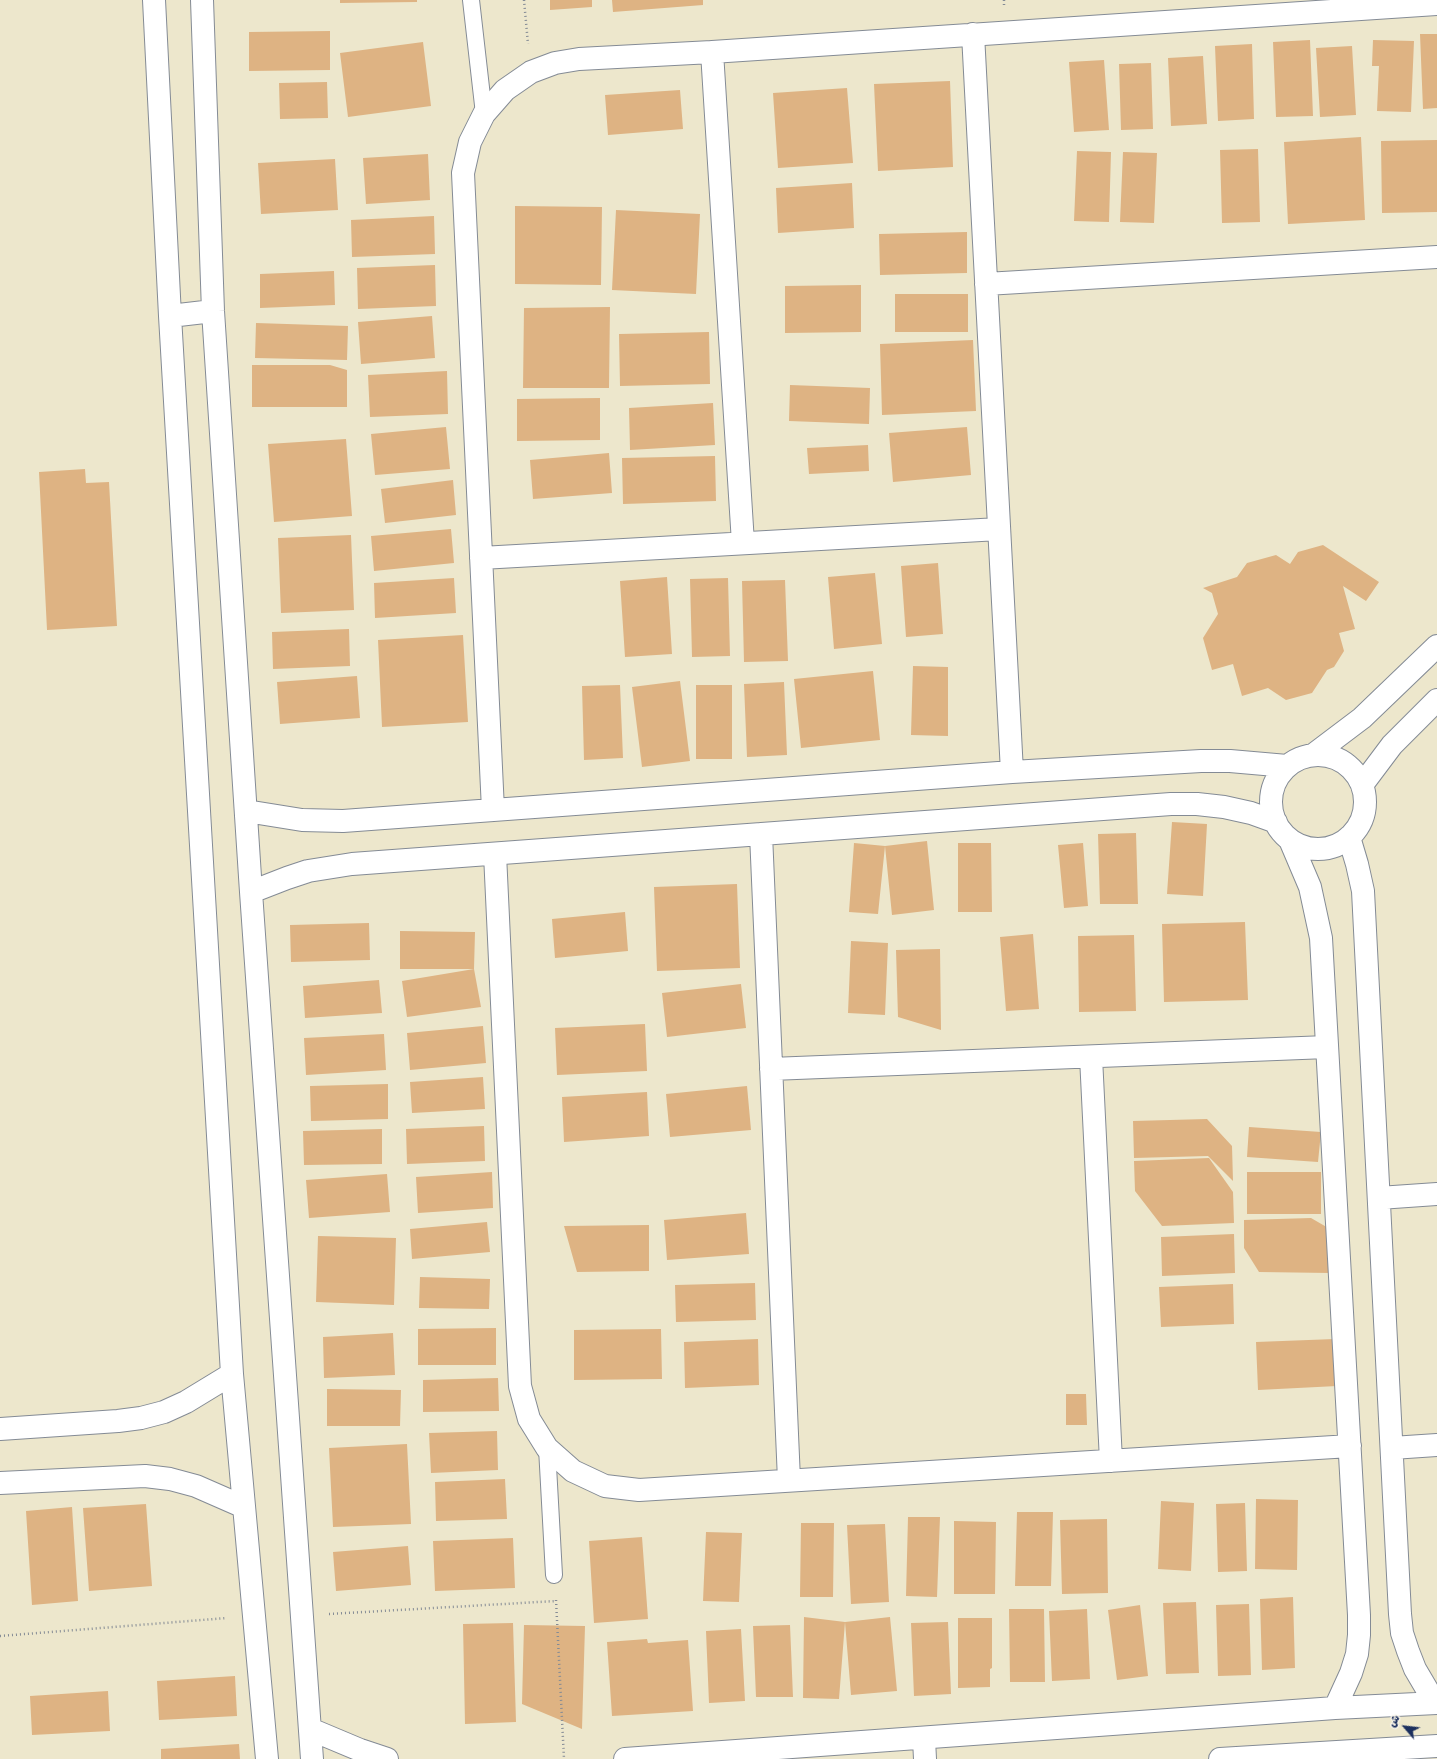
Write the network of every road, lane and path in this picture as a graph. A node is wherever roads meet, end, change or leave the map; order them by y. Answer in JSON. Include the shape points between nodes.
{"nodes":[{"id":1,"x":154,"y":0,"type":"edge"},
{"id":2,"x":202,"y":0,"type":"edge"},
{"id":3,"x":471,"y":0,"type":"edge"},
{"id":4,"x":524,"y":0,"type":"edge"},
{"id":5,"x":1437,"y":4,"type":"edge"},
{"id":6,"x":973,"y":34,"type":"junction"},
{"id":7,"x":712,"y":52,"type":"junction"},
{"id":8,"x":531,"y":72,"type":"junction"},
{"id":9,"x":484,"y":114,"type":"junction"},
{"id":10,"x":1437,"y":257,"type":"edge"},
{"id":11,"x":986,"y":284,"type":"junction"},
{"id":12,"x":213,"y":310,"type":"junction"},
{"id":13,"x":170,"y":316,"type":"junction"},
{"id":14,"x":999,"y":529,"type":"junction"},
{"id":15,"x":743,"y":543,"type":"junction"},
{"id":16,"x":481,"y":558,"type":"junction"},
{"id":17,"x":1437,"y":646,"type":"edge"},
{"id":18,"x":1437,"y":700,"type":"edge"},
{"id":19,"x":1313,"y":755,"type":"junction"},
{"id":20,"x":1287,"y":766,"type":"junction"},
{"id":21,"x":1012,"y":772,"type":"junction"},
{"id":22,"x":1362,"y":785,"type":"junction"},
{"id":23,"x":493,"y":810,"type":"junction"},
{"id":24,"x":246,"y":811,"type":"junction"},
{"id":25,"x":1276,"y":822,"type":"junction"},
{"id":26,"x":761,"y":834,"type":"junction"},
{"id":27,"x":1349,"y":837,"type":"junction"},
{"id":28,"x":1290,"y":840,"type":"junction"},
{"id":29,"x":495,"y":854,"type":"junction"},
{"id":30,"x":250,"y":892,"type":"junction"},
{"id":31,"x":1327,"y":1047,"type":"junction"},
{"id":32,"x":1090,"y":1056,"type":"junction"},
{"id":33,"x":771,"y":1069,"type":"junction"},
{"id":34,"x":1437,"y":1194,"type":"edge"},
{"id":35,"x":1379,"y":1198,"type":"junction"},
{"id":36,"x":232,"y":1374,"type":"junction"},
{"id":37,"x":0,"y":1429,"type":"edge"},
{"id":38,"x":1437,"y":1445,"type":"edge"},
{"id":39,"x":1350,"y":1446,"type":"junction"},
{"id":40,"x":547,"y":1448,"type":"junction"},
{"id":41,"x":1392,"y":1448,"type":"junction"},
{"id":42,"x":1111,"y":1461,"type":"junction"},
{"id":43,"x":789,"y":1480,"type":"junction"},
{"id":44,"x":0,"y":1483,"type":"edge"},
{"id":45,"x":244,"y":1507,"type":"junction"},
{"id":46,"x":554,"y":1575,"type":"joint"},
{"id":47,"x":556,"y":1601,"type":"junction"},
{"id":48,"x":254,"y":1616,"type":"junction"},
{"id":49,"x":302,"y":1616,"type":"junction"},
{"id":50,"x":0,"y":1636,"type":"edge"},
{"id":51,"x":1436,"y":1703,"type":"edge"},
{"id":52,"x":1335,"y":1708,"type":"junction"},
{"id":53,"x":310,"y":1729,"type":"junction"},
{"id":54,"x":1437,"y":1746,"type":"edge"},
{"id":55,"x":924,"y":1749,"type":"edge"},
{"id":56,"x":1331,"y":1756,"type":"edge"},
{"id":57,"x":266,"y":1759,"type":"edge"},
{"id":58,"x":312,"y":1759,"type":"edge"},
{"id":59,"x":387,"y":1759,"type":"edge"},
{"id":60,"x":564,"y":1759,"type":"edge"},
{"id":61,"x":625,"y":1759,"type":"edge"},
{"id":62,"x":1220,"y":1759,"type":"edge"}],
"edges":[{"from":1,"to":13,"type":"street"},
{"from":2,"to":12,"type":"street"},
{"from":3,"to":9,"type":"lane"},
{"from":4,"to":8,"type":"path"},
{"from":5,"to":6,"type":"street"},
{"from":6,"to":7,"type":"street"},
{"from":6,"to":11,"type":"street"},
{"from":7,"to":8,"type":"street","via":[[579,59],[555,63]]},
{"from":7,"to":15,"type":"street"},
{"from":8,"to":9,"type":"street","via":[[505,90]]},
{"from":9,"to":16,"type":"street","via":[[470,142],[463,173]]},
{"from":10,"to":11,"type":"street"},
{"from":11,"to":14,"type":"street"},
{"from":12,"to":13,"type":"street"},
{"from":12,"to":24,"type":"street"},
{"from":13,"to":36,"type":"street"},
{"from":14,"to":15,"type":"street"},
{"from":14,"to":21,"type":"street"},
{"from":15,"to":16,"type":"street"},
{"from":16,"to":23,"type":"street"},
{"from":17,"to":19,"type":"street","via":[[1362,718]]},
{"from":18,"to":22,"type":"street","via":[[1392,745]]},
{"from":19,"to":20,"type":"street"},
{"from":19,"to":22,"type":"street","via":[[1328,756],[1342,761],[1354,771]]},
{"from":20,"to":21,"type":"street","via":[[1252,762],[1201,762]]},
{"from":20,"to":25,"type":"street","via":[[1272,792],[1272,808]]},
{"from":21,"to":23,"type":"street"},
{"from":22,"to":27,"type":"street","via":[[1365,808],[1357,829]]},
{"from":23,"to":24,"type":"street","via":[[322,822]]},
{"from":24,"to":30,"type":"street"},
{"from":25,"to":26,"type":"street","via":[[1224,807],[1171,804]]},
{"from":25,"to":28,"type":"street"},
{"from":26,"to":29,"type":"street"},
{"from":26,"to":33,"type":"street"},
{"from":27,"to":28,"type":"street","via":[[1326,848],[1313,849]]},
{"from":27,"to":35,"type":"street","via":[[1363,891]]},
{"from":28,"to":31,"type":"street","via":[[1310,887],[1320,931]]},
{"from":29,"to":30,"type":"street","via":[[330,867],[287,878]]},
{"from":29,"to":40,"type":"street","via":[[520,1386],[529,1419]]},
{"from":30,"to":49,"type":"street"},
{"from":31,"to":32,"type":"street"},
{"from":31,"to":39,"type":"street"},
{"from":32,"to":33,"type":"street"},
{"from":32,"to":42,"type":"street"},
{"from":33,"to":43,"type":"street"},
{"from":34,"to":35,"type":"street"},
{"from":35,"to":41,"type":"street"},
{"from":36,"to":37,"type":"street","via":[[186,1402],[164,1412],[141,1418]]},
{"from":36,"to":45,"type":"street"},
{"from":38,"to":41,"type":"street"},
{"from":39,"to":42,"type":"street"},
{"from":39,"to":52,"type":"street","via":[[1359,1635],[1351,1673]]},
{"from":40,"to":43,"type":"street","via":[[573,1471],[605,1486],[640,1490]]},
{"from":40,"to":46,"type":"lane"},
{"from":41,"to":51,"type":"street","via":[[1402,1633],[1415,1669]]},
{"from":42,"to":43,"type":"street"},
{"from":44,"to":45,"type":"street","via":[[145,1476],[196,1486]]},
{"from":45,"to":48,"type":"street"},
{"from":46,"to":47,"type":"path"},
{"from":47,"to":49,"type":"path"},
{"from":47,"to":60,"type":"path"},
{"from":48,"to":50,"type":"path"},
{"from":48,"to":57,"type":"street"},
{"from":49,"to":53,"type":"street"},
{"from":51,"to":52,"type":"street"},
{"from":52,"to":55,"type":"street"},
{"from":53,"to":58,"type":"street"},
{"from":53,"to":59,"type":"street"},
{"from":54,"to":56,"type":"street"},
{"from":55,"to":61,"type":"street"},
{"from":56,"to":62,"type":"street"}]}
